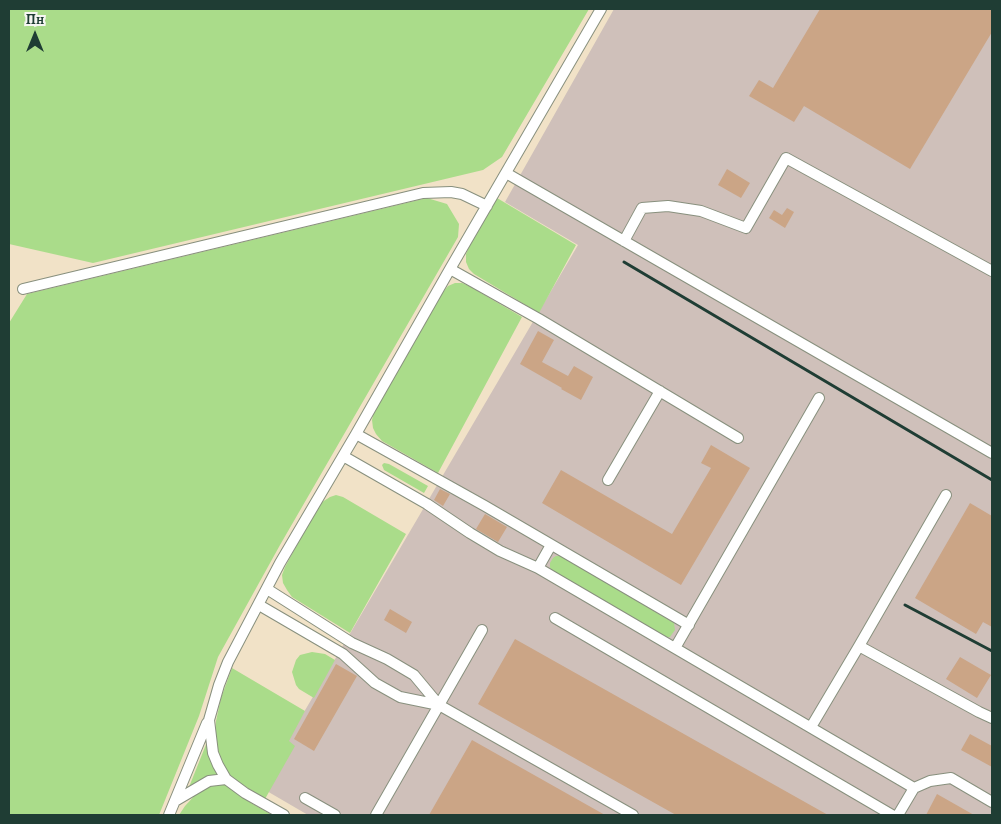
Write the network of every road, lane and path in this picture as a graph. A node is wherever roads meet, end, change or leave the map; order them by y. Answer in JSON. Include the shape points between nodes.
{"nodes":[{"id":1,"x":601,"y":9,"type":"edge"},
{"id":2,"x":506,"y":173,"type":"junction"},
{"id":3,"x":487,"y":206,"type":"junction"},
{"id":4,"x":624,"y":241,"type":"junction"},
{"id":5,"x":450,"y":269,"type":"junction"},
{"id":6,"x":992,"y":271,"type":"edge"},
{"id":7,"x":23,"y":289,"type":"dead end"},
{"id":8,"x":660,"y":391,"type":"junction"},
{"id":9,"x":819,"y":398,"type":"dead end"},
{"id":10,"x":356,"y":434,"type":"junction"},
{"id":11,"x":738,"y":438,"type":"dead end"},
{"id":12,"x":992,"y":453,"type":"edge"},
{"id":13,"x":343,"y":456,"type":"junction"},
{"id":14,"x":608,"y":480,"type":"dead end"},
{"id":15,"x":946,"y":495,"type":"dead end"},
{"id":16,"x":552,"y":545,"type":"junction"},
{"id":17,"x":538,"y":568,"type":"junction"},
{"id":18,"x":267,"y":589,"type":"junction"},
{"id":19,"x":258,"y":605,"type":"junction"},
{"id":20,"x":555,"y":618,"type":"dead end"},
{"id":21,"x":689,"y":625,"type":"junction"},
{"id":22,"x":482,"y":630,"type":"dead end"},
{"id":23,"x":859,"y":646,"type":"junction"},
{"id":24,"x":675,"y":648,"type":"junction"},
{"id":25,"x":439,"y":705,"type":"junction"},
{"id":26,"x":992,"y":718,"type":"edge"},
{"id":27,"x":209,"y":720,"type":"junction"},
{"id":28,"x":811,"y":727,"type":"junction"},
{"id":29,"x":226,"y":779,"type":"junction"},
{"id":30,"x":914,"y":788,"type":"junction"},
{"id":31,"x":304,"y":798,"type":"dead end"},
{"id":32,"x":174,"y":801,"type":"junction"},
{"id":33,"x":992,"y":802,"type":"edge"},
{"id":34,"x":169,"y":815,"type":"edge"},
{"id":35,"x":284,"y":815,"type":"edge"},
{"id":36,"x":335,"y":815,"type":"edge"},
{"id":37,"x":376,"y":815,"type":"edge"},
{"id":38,"x":633,"y":815,"type":"edge"},
{"id":39,"x":892,"y":815,"type":"edge"},
{"id":40,"x":898,"y":815,"type":"edge"}],
"edges":[{"from":1,"to":2,"type":"street"},
{"from":2,"to":3,"type":"street"},
{"from":2,"to":4,"type":"street"},
{"from":3,"to":5,"type":"street"},
{"from":3,"to":7,"type":"street","via":[[462,194],[423,193]]},
{"from":4,"to":6,"type":"street","via":[[642,208],[668,206],[701,211],[746,228],[786,158]]},
{"from":4,"to":12,"type":"street"},
{"from":5,"to":8,"type":"street"},
{"from":5,"to":10,"type":"street"},
{"from":8,"to":11,"type":"street"},
{"from":8,"to":14,"type":"street"},
{"from":9,"to":21,"type":"street"},
{"from":10,"to":13,"type":"street"},
{"from":10,"to":16,"type":"street"},
{"from":13,"to":17,"type":"street","via":[[500,551]]},
{"from":13,"to":18,"type":"street"},
{"from":15,"to":23,"type":"street"},
{"from":16,"to":17,"type":"street"},
{"from":16,"to":21,"type":"street"},
{"from":17,"to":24,"type":"street"},
{"from":18,"to":19,"type":"street"},
{"from":18,"to":25,"type":"street","via":[[352,643],[414,675]]},
{"from":19,"to":25,"type":"street","via":[[343,654],[375,683],[400,697]]},
{"from":19,"to":27,"type":"street","via":[[228,662]]},
{"from":20,"to":39,"type":"street"},
{"from":21,"to":24,"type":"street"},
{"from":22,"to":25,"type":"street"},
{"from":23,"to":26,"type":"street"},
{"from":23,"to":28,"type":"street"},
{"from":24,"to":28,"type":"street"},
{"from":25,"to":37,"type":"street"},
{"from":25,"to":38,"type":"street"},
{"from":27,"to":29,"type":"street","via":[[213,753]]},
{"from":27,"to":32,"type":"street"},
{"from":28,"to":30,"type":"street"},
{"from":29,"to":32,"type":"street","via":[[209,781]]},
{"from":29,"to":35,"type":"street"},
{"from":30,"to":33,"type":"street","via":[[930,781],[951,778]]},
{"from":30,"to":40,"type":"street"},
{"from":31,"to":36,"type":"street"},
{"from":32,"to":34,"type":"street"}]}
